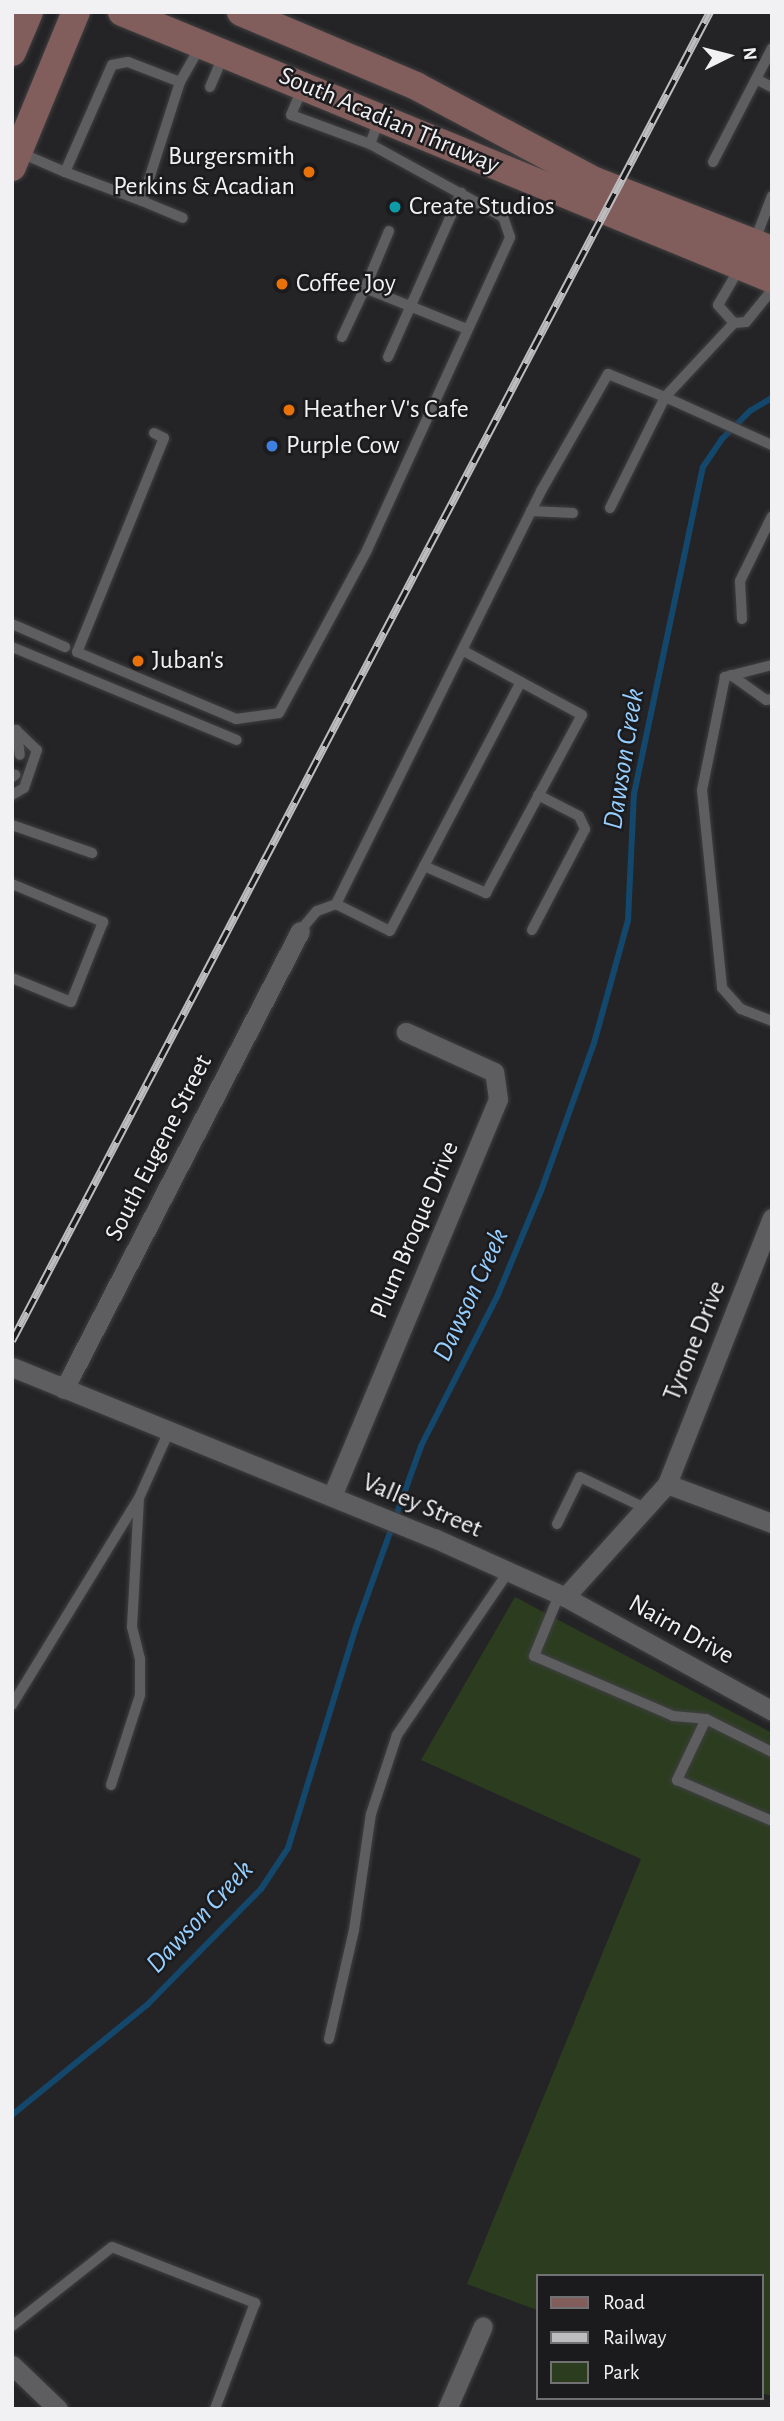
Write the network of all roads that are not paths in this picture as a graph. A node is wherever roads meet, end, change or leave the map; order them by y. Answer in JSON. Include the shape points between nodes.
{"nodes":[{"id":1,"x":29,"y":12,"type":"edge"},
{"id":2,"x":76,"y":12,"type":"edge"},
{"id":3,"x":122,"y":12,"type":"edge"},
{"id":4,"x":241,"y":12,"type":"edge"},
{"id":5,"x":772,"y":48,"type":"edge"},
{"id":6,"x":213,"y":49,"type":"junction"},
{"id":7,"x":12,"y":52,"type":"edge"},
{"id":8,"x":756,"y":79,"type":"junction"},
{"id":9,"x":180,"y":82,"type":"junction"},
{"id":10,"x":303,"y":85,"type":"junction"},
{"id":11,"x":210,"y":87,"type":"dead end"},
{"id":12,"x":772,"y":87,"type":"edge"},
{"id":13,"x":380,"y":118,"type":"junction"},
{"id":14,"x":370,"y":144,"type":"junction"},
{"id":15,"x":15,"y":160,"type":"edge"},
{"id":16,"x":713,"y":163,"type":"dead end"},
{"id":17,"x":65,"y":172,"type":"junction"},
{"id":18,"x":461,"y":193,"type":"junction"},
{"id":19,"x":772,"y":196,"type":"edge"},
{"id":20,"x":142,"y":201,"type":"junction"},
{"id":21,"x":183,"y":218,"type":"dead end"},
{"id":22,"x":389,"y":231,"type":"dead end"},
{"id":23,"x":756,"y":253,"type":"edge"},
{"id":24,"x":772,"y":279,"type":"edge"},
{"id":25,"x":365,"y":288,"type":"junction"},
{"id":26,"x":772,"y":290,"type":"edge"},
{"id":27,"x":411,"y":306,"type":"junction"},
{"id":28,"x":734,"y":323,"type":"junction"},
{"id":29,"x":467,"y":329,"type":"junction"},
{"id":30,"x":342,"y":337,"type":"dead end"},
{"id":31,"x":388,"y":357,"type":"dead end"},
{"id":32,"x":665,"y":397,"type":"junction"},
{"id":33,"x":154,"y":433,"type":"dead end"},
{"id":34,"x":772,"y":445,"type":"edge"},
{"id":35,"x":610,"y":508,"type":"dead end"},
{"id":36,"x":531,"y":511,"type":"junction"},
{"id":37,"x":573,"y":513,"type":"dead end"},
{"id":38,"x":772,"y":516,"type":"edge"},
{"id":39,"x":742,"y":619,"type":"dead end"},
{"id":40,"x":12,"y":624,"type":"edge"},
{"id":41,"x":65,"y":646,"type":"dead end"},
{"id":42,"x":12,"y":647,"type":"edge"},
{"id":43,"x":462,"y":650,"type":"junction"},
{"id":44,"x":772,"y":665,"type":"edge"},
{"id":45,"x":731,"y":675,"type":"junction"},
{"id":46,"x":521,"y":682,"type":"junction"},
{"id":47,"x":772,"y":699,"type":"edge"},
{"id":48,"x":13,"y":730,"type":"edge"},
{"id":49,"x":237,"y":740,"type":"dead end"},
{"id":50,"x":19,"y":755,"type":"dead end"},
{"id":51,"x":538,"y":794,"type":"junction"},
{"id":52,"x":12,"y":795,"type":"edge"},
{"id":53,"x":12,"y":825,"type":"edge"},
{"id":54,"x":92,"y":853,"type":"dead end"},
{"id":55,"x":424,"y":866,"type":"junction"},
{"id":56,"x":12,"y":884,"type":"edge"},
{"id":57,"x":336,"y":904,"type":"junction"},
{"id":58,"x":532,"y":930,"type":"dead end"},
{"id":59,"x":300,"y":931,"type":"joint"},
{"id":60,"x":12,"y":978,"type":"edge"},
{"id":61,"x":772,"y":1021,"type":"edge"},
{"id":62,"x":406,"y":1032,"type":"dead end"},
{"id":63,"x":772,"y":1218,"type":"edge"},
{"id":64,"x":12,"y":1367,"type":"edge"},
{"id":65,"x":64,"y":1389,"type":"junction"},
{"id":66,"x":169,"y":1431,"type":"junction"},
{"id":67,"x":667,"y":1484,"type":"junction"},
{"id":68,"x":333,"y":1496,"type":"junction"},
{"id":69,"x":139,"y":1498,"type":"junction"},
{"id":70,"x":645,"y":1508,"type":"junction"},
{"id":71,"x":772,"y":1523,"type":"edge"},
{"id":72,"x":556,"y":1524,"type":"dead end"},
{"id":73,"x":508,"y":1572,"type":"junction"},
{"id":74,"x":562,"y":1596,"type":"junction"},
{"id":75,"x":12,"y":1705,"type":"edge"},
{"id":76,"x":772,"y":1711,"type":"edge"},
{"id":77,"x":706,"y":1719,"type":"junction"},
{"id":78,"x":772,"y":1752,"type":"edge"},
{"id":79,"x":111,"y":1785,"type":"dead end"},
{"id":80,"x":772,"y":1821,"type":"edge"},
{"id":81,"x":330,"y":2039,"type":"dead end"},
{"id":82,"x":12,"y":2326,"type":"edge"},
{"id":83,"x":482,"y":2326,"type":"dead end"},
{"id":84,"x":13,"y":2369,"type":"edge"},
{"id":85,"x":58,"y":2409,"type":"edge"},
{"id":86,"x":215,"y":2409,"type":"edge"},
{"id":87,"x":447,"y":2409,"type":"edge"}],
"edges":[{"from":1,"to":7,"type":"main road"},
{"from":2,"to":15,"type":"main road"},
{"from":3,"to":6,"type":"main road","name":"South Acadian Thruway"},
{"from":4,"to":23,"type":"main road","name":"South Acadian Thruway","via":[[416,86],[595,181]]},
{"from":5,"to":8,"type":"lane"},
{"from":6,"to":9,"type":"lane"},
{"from":6,"to":10,"type":"main road","name":"South Acadian Thruway"},
{"from":6,"to":11,"type":"lane"},
{"from":8,"to":12,"type":"lane"},
{"from":8,"to":16,"type":"lane"},
{"from":9,"to":17,"type":"lane","via":[[128,62],[111,65]]},
{"from":9,"to":20,"type":"lane"},
{"from":10,"to":13,"type":"main road","name":"South Acadian Thruway"},
{"from":10,"to":14,"type":"lane","via":[[291,115]]},
{"from":13,"to":14,"type":"lane"},
{"from":13,"to":23,"type":"main road","name":"South Acadian Thruway"},
{"from":14,"to":18,"type":"lane"},
{"from":15,"to":17,"type":"lane"},
{"from":17,"to":20,"type":"lane"},
{"from":18,"to":27,"type":"lane"},
{"from":18,"to":29,"type":"lane","via":[[503,216],[510,237]]},
{"from":19,"to":23,"type":"lane"},
{"from":20,"to":21,"type":"lane"},
{"from":22,"to":25,"type":"lane"},
{"from":23,"to":24,"type":"main road","name":"South Acadian Thruway"},
{"from":23,"to":28,"type":"lane","via":[[718,305]]},
{"from":25,"to":27,"type":"lane"},
{"from":25,"to":30,"type":"lane"},
{"from":26,"to":28,"type":"lane","via":[[746,322]]},
{"from":27,"to":29,"type":"lane"},
{"from":27,"to":31,"type":"lane"},
{"from":28,"to":32,"type":"lane"},
{"from":29,"to":33,"type":"lane","via":[[366,550],[279,713],[236,719],[77,652],[164,438]]},
{"from":32,"to":34,"type":"lane"},
{"from":32,"to":35,"type":"lane"},
{"from":32,"to":36,"type":"lane","via":[[608,373]]},
{"from":36,"to":37,"type":"lane"},
{"from":36,"to":43,"type":"lane"},
{"from":38,"to":39,"type":"lane","via":[[740,581]]},
{"from":40,"to":41,"type":"lane"},
{"from":42,"to":49,"type":"lane"},
{"from":43,"to":46,"type":"lane"},
{"from":43,"to":57,"type":"lane"},
{"from":44,"to":45,"type":"lane"},
{"from":45,"to":47,"type":"lane","via":[[766,700]]},
{"from":45,"to":61,"type":"lane","via":[[724,677],[702,790],[722,988],[741,1009]]},
{"from":46,"to":51,"type":"lane","via":[[582,715]]},
{"from":46,"to":55,"type":"lane"},
{"from":48,"to":50,"type":"lane","via":[[21,740]]},
{"from":48,"to":52,"type":"lane","via":[[37,750],[24,788]]},
{"from":51,"to":55,"type":"lane","via":[[486,893]]},
{"from":51,"to":58,"type":"lane","via":[[579,816],[585,829]]},
{"from":53,"to":54,"type":"lane"},
{"from":55,"to":57,"type":"lane","via":[[390,931]]},
{"from":56,"to":60,"type":"lane","via":[[103,922],[71,1002]]},
{"from":57,"to":59,"type":"lane","via":[[317,911]]},
{"from":59,"to":65,"type":"street","name":"South Eugene Street"},
{"from":62,"to":68,"type":"street","name":"Plum Broque Drive","via":[[494,1072],[498,1099]]},
{"from":63,"to":67,"type":"street","name":"Tyrone Drive"},
{"from":64,"to":65,"type":"street","name":"Valley Street"},
{"from":65,"to":66,"type":"street","name":"Valley Street"},
{"from":66,"to":68,"type":"street","name":"Valley Street"},
{"from":66,"to":69,"type":"lane"},
{"from":67,"to":70,"type":"street"},
{"from":67,"to":71,"type":"street"},
{"from":68,"to":73,"type":"street","name":"Valley Street"},
{"from":69,"to":75,"type":"lane"},
{"from":69,"to":79,"type":"lane","via":[[132,1627],[140,1658],[140,1695]]},
{"from":70,"to":72,"type":"lane","via":[[580,1477]]},
{"from":70,"to":74,"type":"street"},
{"from":73,"to":74,"type":"street","name":"Valley Street"},
{"from":73,"to":81,"type":"lane","via":[[397,1735],[371,1814],[354,1930]]},
{"from":74,"to":76,"type":"street","name":"Nairn Drive"},
{"from":74,"to":77,"type":"lane","via":[[534,1656],[673,1716]]},
{"from":77,"to":78,"type":"lane"},
{"from":77,"to":80,"type":"lane","via":[[677,1780]]},
{"from":82,"to":86,"type":"lane","via":[[112,2247],[255,2303]]},
{"from":83,"to":87,"type":"street"},
{"from":84,"to":85,"type":"street"}]}
